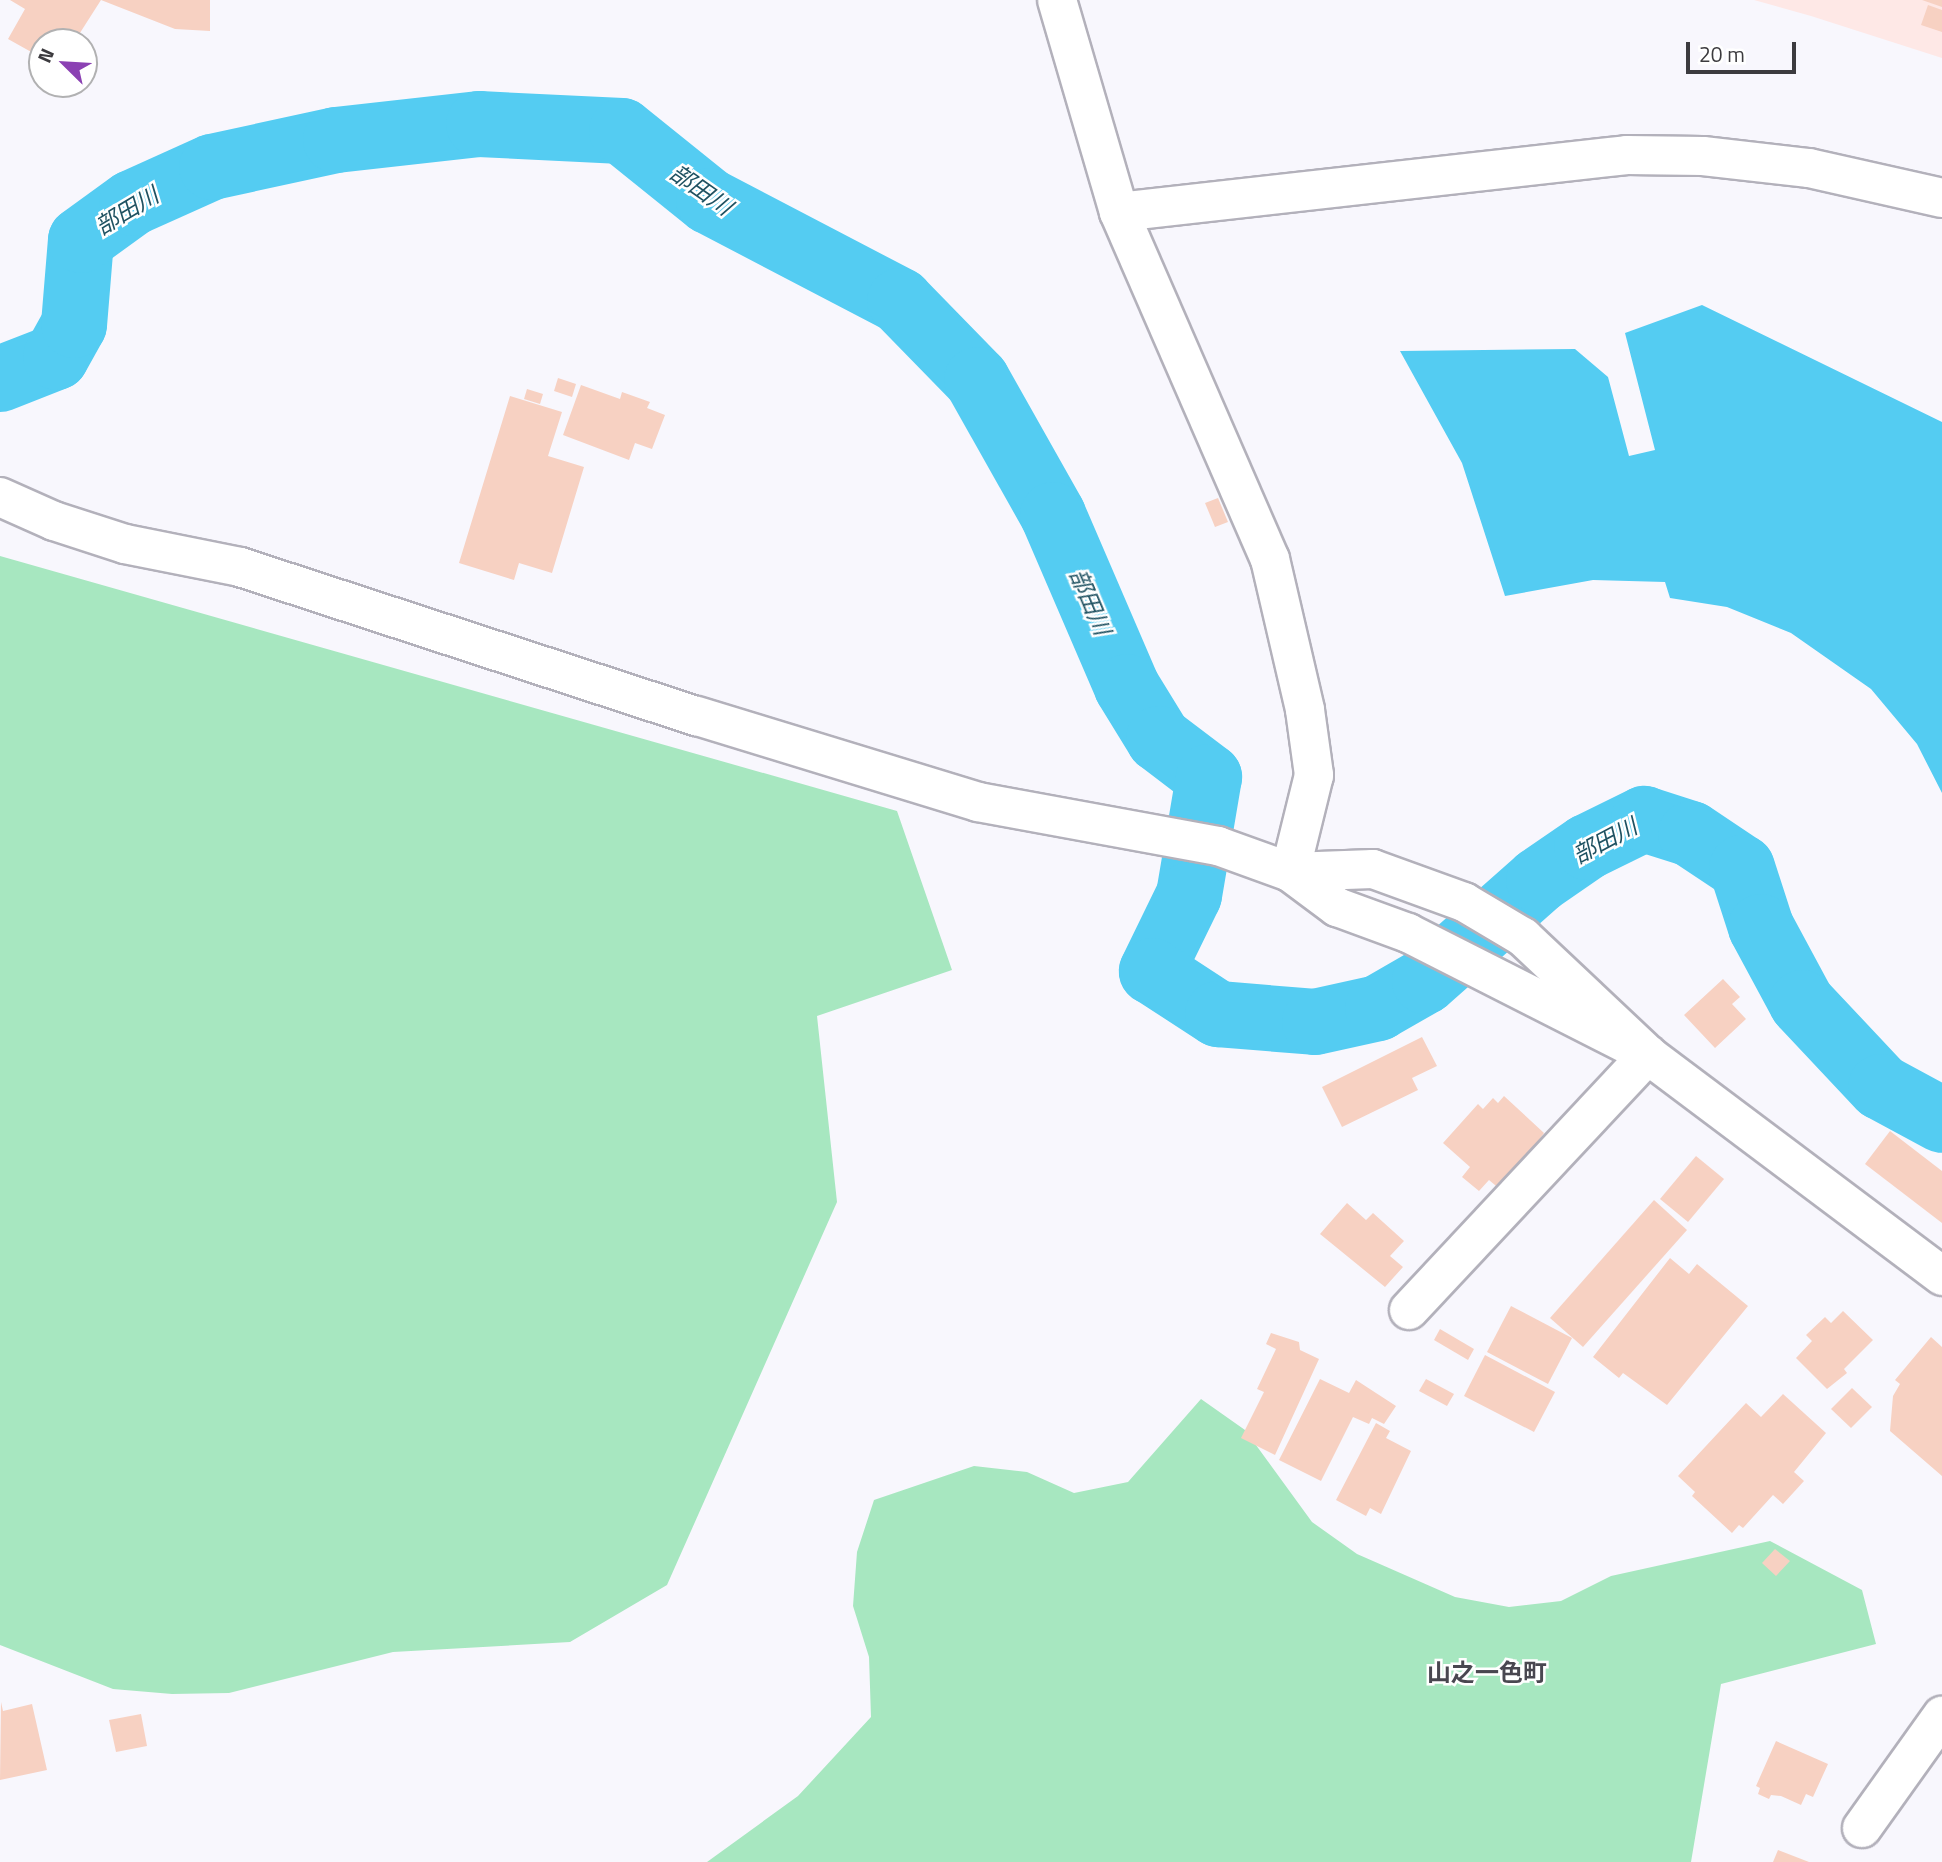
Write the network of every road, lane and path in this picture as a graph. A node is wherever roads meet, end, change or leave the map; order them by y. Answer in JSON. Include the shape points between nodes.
{"nodes":[{"id":1,"x":1057,"y":0,"type":"edge"},
{"id":2,"x":1942,"y":198,"type":"edge"},
{"id":3,"x":1119,"y":212,"type":"junction"},
{"id":4,"x":0,"y":497,"type":"edge"},
{"id":5,"x":1290,"y":872,"type":"junction"},
{"id":6,"x":1648,"y":1055,"type":"junction"},
{"id":7,"x":1942,"y":1276,"type":"edge"},
{"id":8,"x":1409,"y":1310,"type":"dead end"},
{"id":9,"x":1942,"y":1716,"type":"edge"},
{"id":10,"x":1862,"y":1829,"type":"dead end"}],
"edges":[{"from":1,"to":3,"type":"street"},
{"from":2,"to":3,"type":"street","via":[[1809,168],[1703,156],[1627,155]]},
{"from":3,"to":5,"type":"street","via":[[1270,559],[1305,710],[1314,775]]},
{"from":4,"to":5,"type":"street","via":[[101,536],[240,567],[978,802],[1218,846]]},
{"from":5,"to":6,"type":"street","via":[[1337,907],[1408,933]]},
{"from":5,"to":6,"type":"street","via":[[1373,869],[1464,902],[1523,937]]},
{"from":6,"to":7,"type":"street"},
{"from":6,"to":8,"type":"street"},
{"from":9,"to":10,"type":"street"}]}
